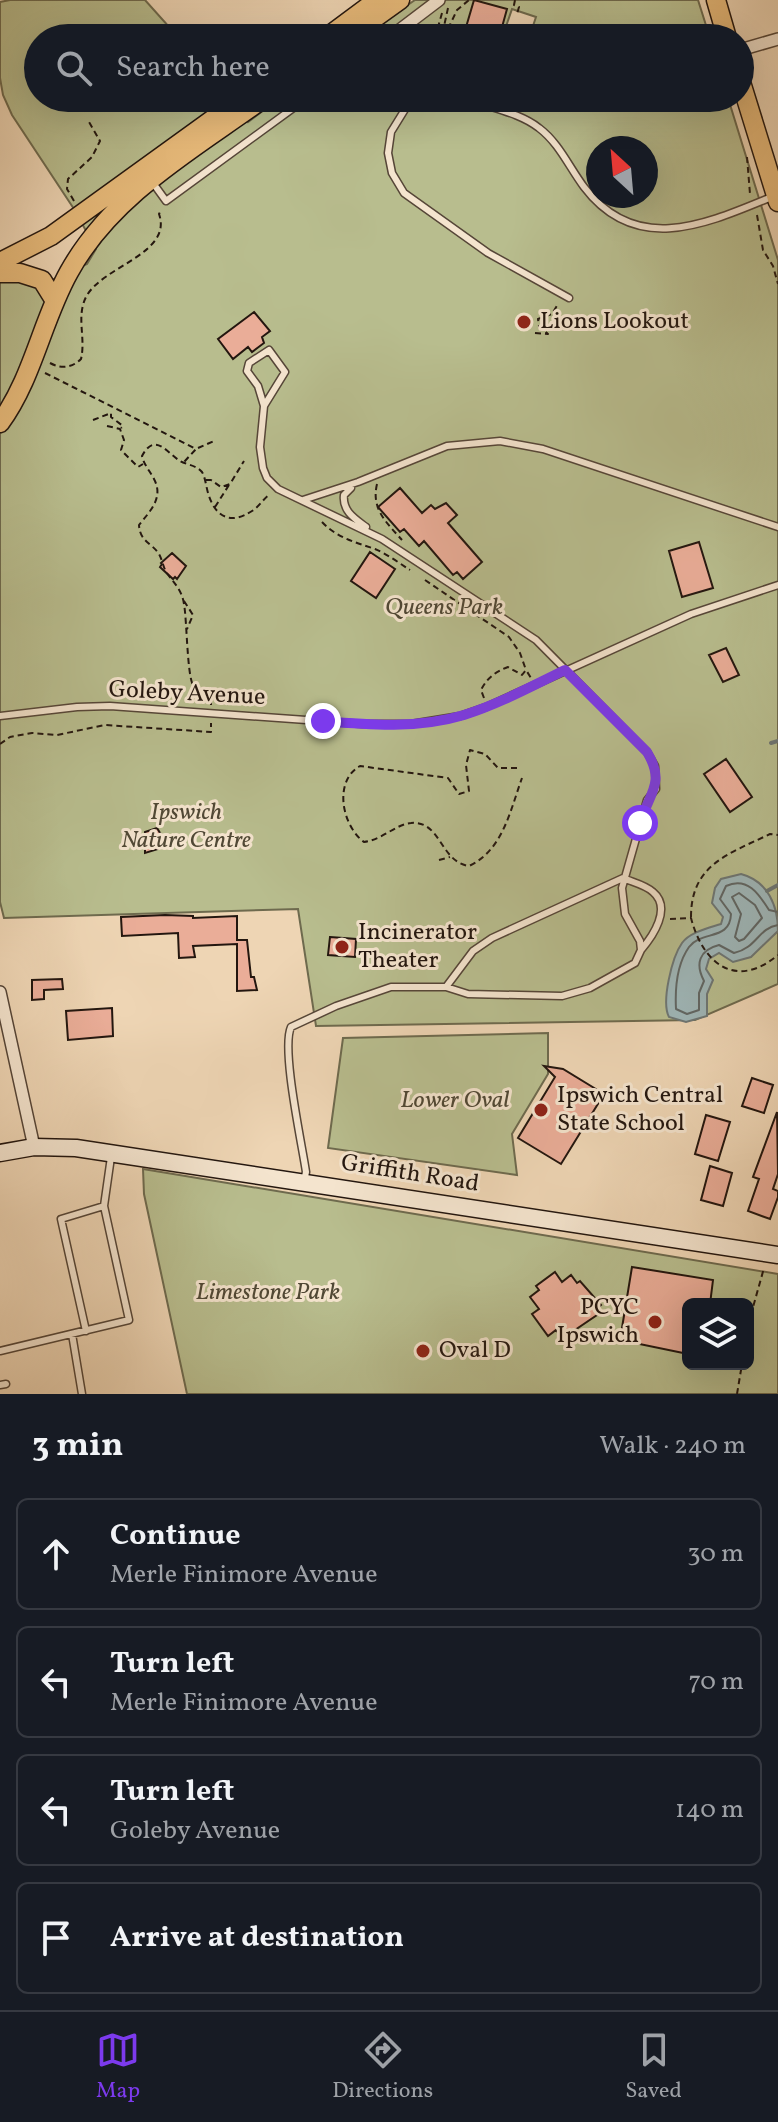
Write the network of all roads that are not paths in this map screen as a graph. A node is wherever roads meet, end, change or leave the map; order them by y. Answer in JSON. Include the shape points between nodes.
{"nodes":[{"id":1,"x":377,"y":0,"type":"edge"},
{"id":2,"x":400,"y":0,"type":"edge"},
{"id":3,"x":716,"y":0,"type":"edge"},
{"id":4,"x":441,"y":4,"type":"edge"},
{"id":5,"x":345,"y":24,"type":"edge"},
{"id":6,"x":367,"y":24,"type":"edge"},
{"id":7,"x":415,"y":24,"type":"edge"},
{"id":8,"x":723,"y":24,"type":"edge"},
{"id":9,"x":778,"y":39,"type":"edge"},
{"id":10,"x":754,"y":46,"type":"edge"},
{"id":11,"x":223,"y":112,"type":"edge"},
{"id":12,"x":245,"y":112,"type":"edge"},
{"id":13,"x":288,"y":112,"type":"edge"},
{"id":14,"x":403,"y":112,"type":"edge"},
{"id":15,"x":507,"y":112,"type":"edge"},
{"id":16,"x":750,"y":112,"type":"edge"},
{"id":17,"x":151,"y":180,"type":"junction"},
{"id":18,"x":777,"y":199,"type":"edge"},
{"id":19,"x":0,"y":262,"type":"edge"},
{"id":20,"x":0,"y":273,"type":"edge"},
{"id":21,"x":567,"y":296,"type":"road end"},
{"id":22,"x":55,"y":301,"type":"junction"},
{"id":23,"x":264,"y":406,"type":"junction"},
{"id":24,"x":0,"y":423,"type":"edge"},
{"id":25,"x":358,"y":482,"type":"junction"},
{"id":26,"x":303,"y":500,"type":"junction"},
{"id":27,"x":778,"y":527,"type":"edge"},
{"id":28,"x":382,"y":539,"type":"junction"},
{"id":29,"x":778,"y":585,"type":"edge"},
{"id":30,"x":565,"y":670,"type":"junction"},
{"id":31,"x":0,"y":716,"type":"edge"},
{"id":32,"x":623,"y":878,"type":"junction"},
{"id":33,"x":641,"y":950,"type":"junction"},
{"id":34,"x":446,"y":987,"type":"junction"},
{"id":35,"x":0,"y":992,"type":"edge"},
{"id":36,"x":34,"y":1147,"type":"junction"},
{"id":37,"x":0,"y":1153,"type":"edge"},
{"id":38,"x":112,"y":1153,"type":"junction"},
{"id":39,"x":304,"y":1182,"type":"junction"},
{"id":40,"x":104,"y":1206,"type":"junction"},
{"id":41,"x":778,"y":1255,"type":"edge"},
{"id":42,"x":86,"y":1331,"type":"junction"},
{"id":43,"x":72,"y":1334,"type":"junction"},
{"id":44,"x":0,"y":1351,"type":"edge"},
{"id":45,"x":82,"y":1394,"type":"edge"}],
"edges":[{"from":1,"to":5,"type":"main road"},
{"from":2,"to":6,"type":"main road"},
{"from":3,"to":8,"type":"main road"},
{"from":4,"to":7,"type":"street"},
{"from":9,"to":10,"type":"street"},
{"from":11,"to":19,"type":"main road","via":[[51,236]]},
{"from":12,"to":17,"type":"main road"},
{"from":13,"to":17,"type":"lane","via":[[166,201]]},
{"from":14,"to":21,"type":"lane","via":[[391,132],[388,153],[404,193],[488,253]]},
{"from":15,"to":18,"type":"lane","via":[[539,128],[604,208],[634,224],[681,228]]},
{"from":16,"to":18,"type":"main road"},
{"from":17,"to":22,"type":"main road","via":[[101,225]]},
{"from":20,"to":22,"type":"main road","via":[[42,280]]},
{"from":22,"to":24,"type":"main road","via":[[19,392]]},
{"from":23,"to":23,"type":"lane","via":[[247,367],[269,350],[285,372]]},
{"from":23,"to":26,"type":"lane","via":[[260,447],[267,478],[288,496]]},
{"from":25,"to":26,"type":"lane"},
{"from":25,"to":27,"type":"lane","via":[[447,446],[500,441],[543,449]]},
{"from":25,"to":28,"type":"lane","via":[[344,495],[344,505]]},
{"from":26,"to":28,"type":"lane"},
{"from":28,"to":30,"type":"lane","via":[[536,640]]},
{"from":29,"to":30,"type":"lane","name":"Goleby Avenue","via":[[691,614]]},
{"from":30,"to":31,"type":"lane","name":"Goleby Avenue","via":[[487,707],[434,721],[389,725],[95,706]]},
{"from":30,"to":32,"type":"lane","via":[[655,766],[656,789],[647,800]]},
{"from":32,"to":33,"type":"lane","via":[[625,914]]},
{"from":32,"to":33,"type":"lane","via":[[653,891],[659,900],[658,926]]},
{"from":32,"to":34,"type":"lane","via":[[492,938],[473,951]]},
{"from":33,"to":34,"type":"lane","via":[[635,963],[619,975],[562,996],[468,994]]},
{"from":34,"to":39,"type":"lane","via":[[391,987],[288,1030]]},
{"from":35,"to":36,"type":"street"},
{"from":36,"to":37,"type":"street","name":"Griffith Road"},
{"from":36,"to":38,"type":"street","name":"Griffith Road"},
{"from":38,"to":39,"type":"street","name":"Griffith Road"},
{"from":38,"to":40,"type":"lane"},
{"from":39,"to":41,"type":"street","name":"Griffith Road"},
{"from":40,"to":42,"type":"lane","via":[[61,1219]]},
{"from":40,"to":42,"type":"lane","via":[[129,1320]]},
{"from":42,"to":43,"type":"lane"},
{"from":43,"to":44,"type":"lane"},
{"from":43,"to":45,"type":"lane"}]}
